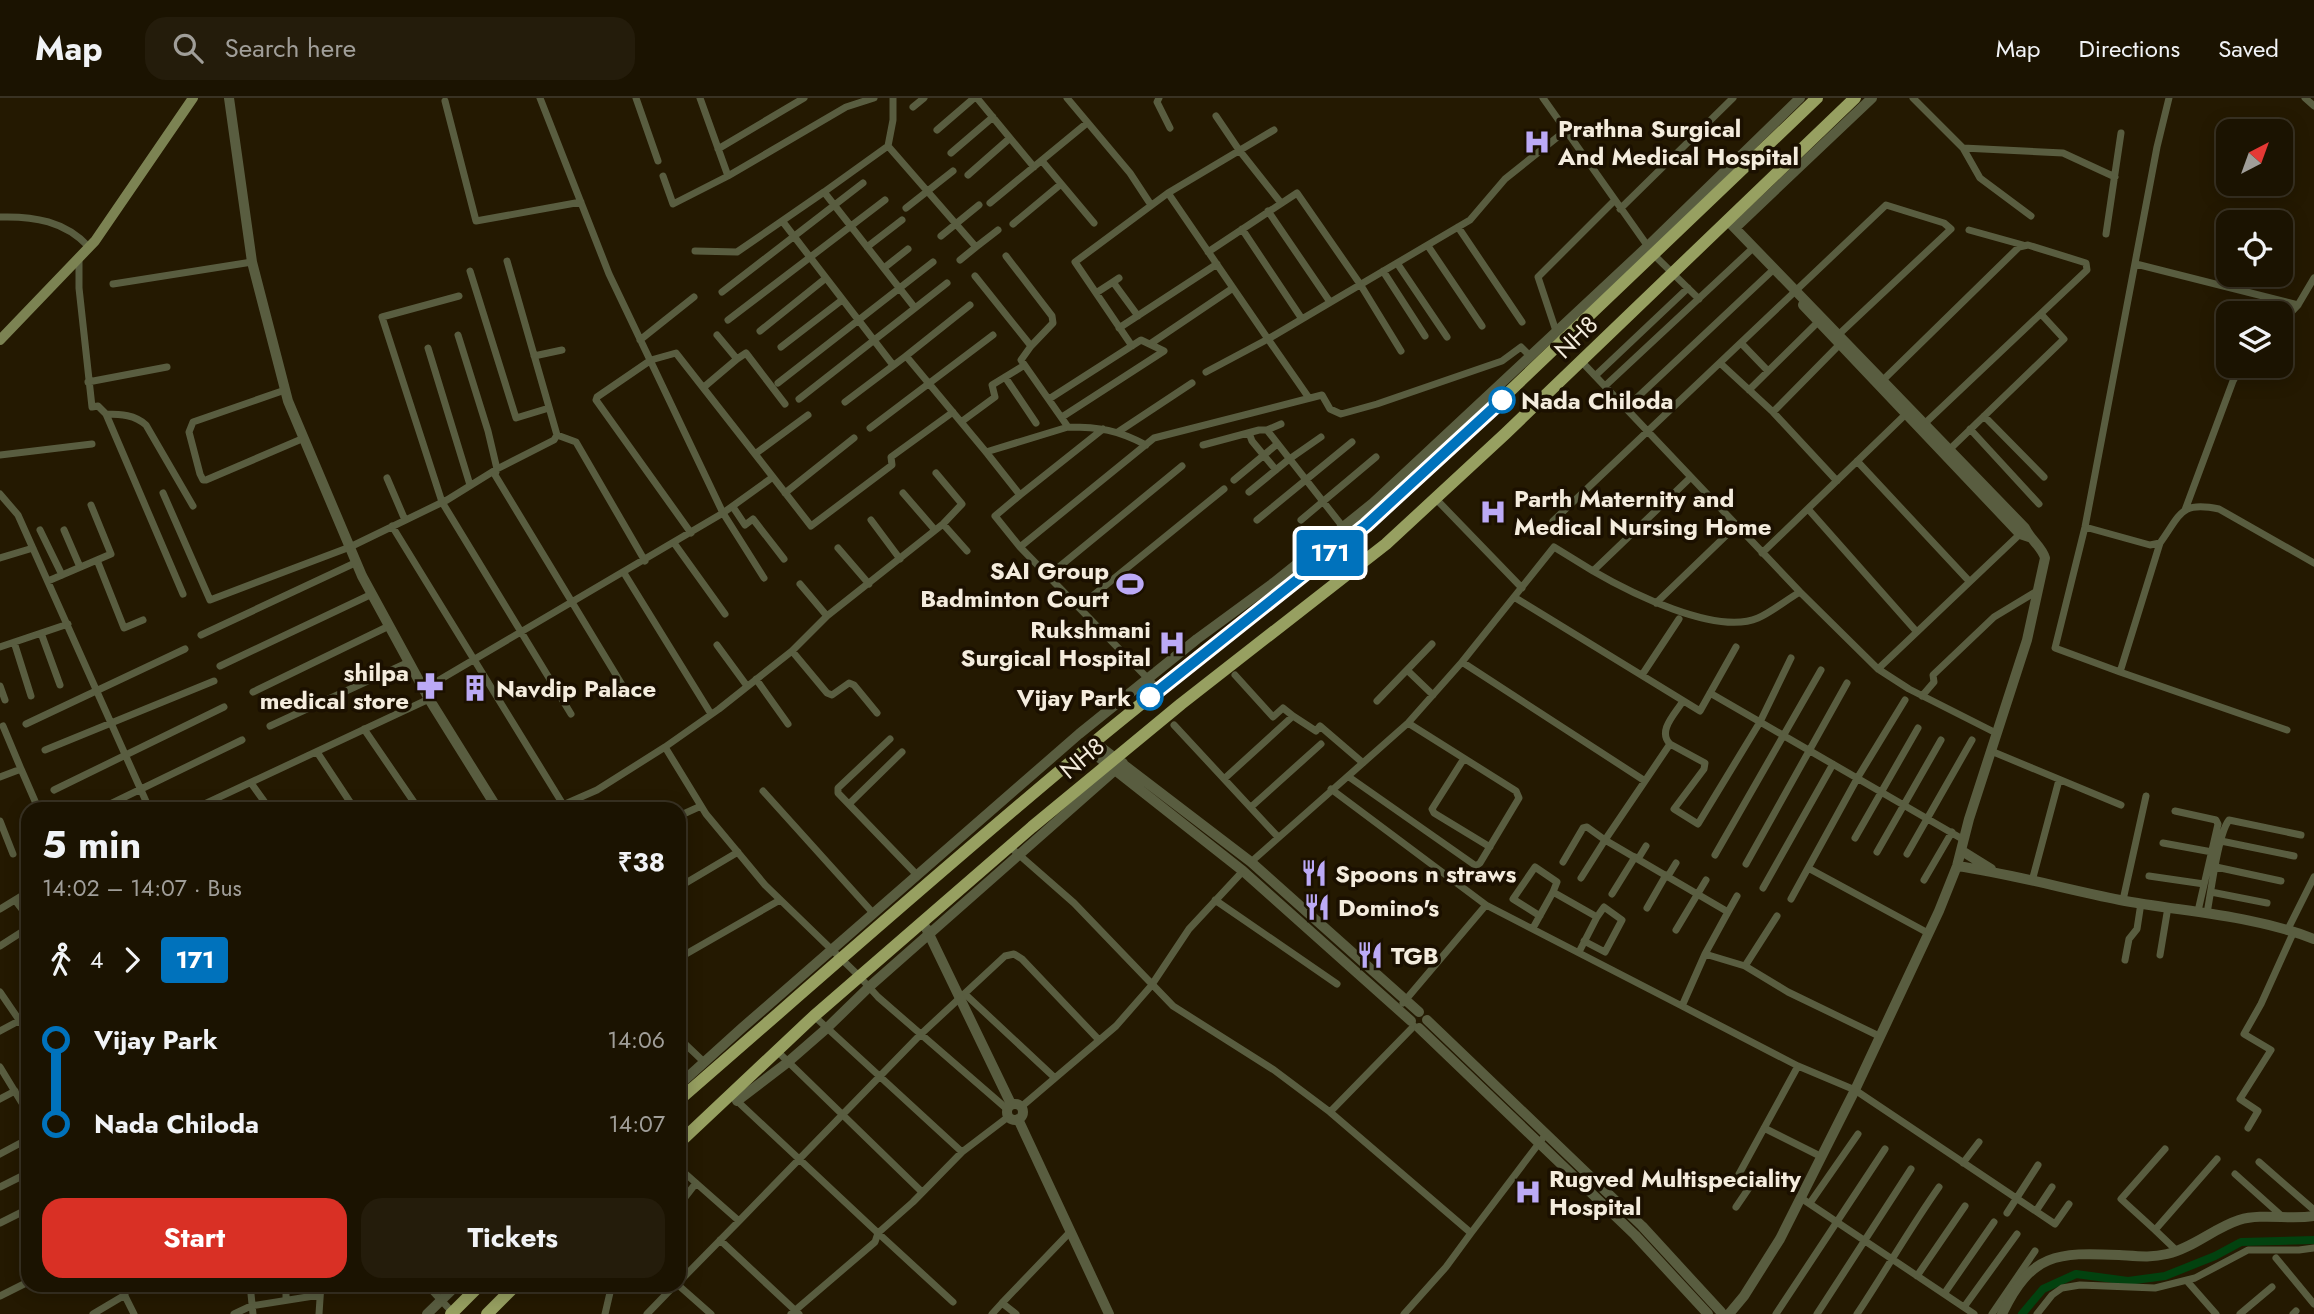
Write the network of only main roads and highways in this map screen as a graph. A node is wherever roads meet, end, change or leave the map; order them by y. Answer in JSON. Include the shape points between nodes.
{"nodes":[{"id":1,"x":185,"y":98,"type":"edge"},
{"id":2,"x":193,"y":98,"type":"edge"},
{"id":3,"x":1817,"y":98,"type":"edge"},
{"id":4,"x":1855,"y":98,"type":"edge"},
{"id":5,"x":87,"y":244,"type":"junction"},
{"id":6,"x":0,"y":330,"type":"edge"},
{"id":7,"x":0,"y":340,"type":"edge"},
{"id":8,"x":686,"y":1093,"type":"edge"},
{"id":9,"x":686,"y":1137,"type":"edge"},
{"id":10,"x":473,"y":1292,"type":"edge"},
{"id":11,"x":509,"y":1292,"type":"edge"},
{"id":12,"x":452,"y":1313,"type":"edge"},
{"id":13,"x":487,"y":1314,"type":"edge"}],
"edges":[{"from":1,"to":5,"type":"main road"},
{"from":2,"to":5,"type":"main road"},
{"from":3,"to":8,"type":"main road","name":"NH8","via":[[1558,338],[1366,525],[836,954]]},
{"from":4,"to":9,"type":"main road","name":"NH8","via":[[1731,225],[1673,272],[1406,532],[923,921],[776,1050],[734,1098]]},
{"from":5,"to":6,"type":"main road"},
{"from":5,"to":7,"type":"main road"},
{"from":10,"to":12,"type":"main road"},
{"from":11,"to":13,"type":"main road"}]}
